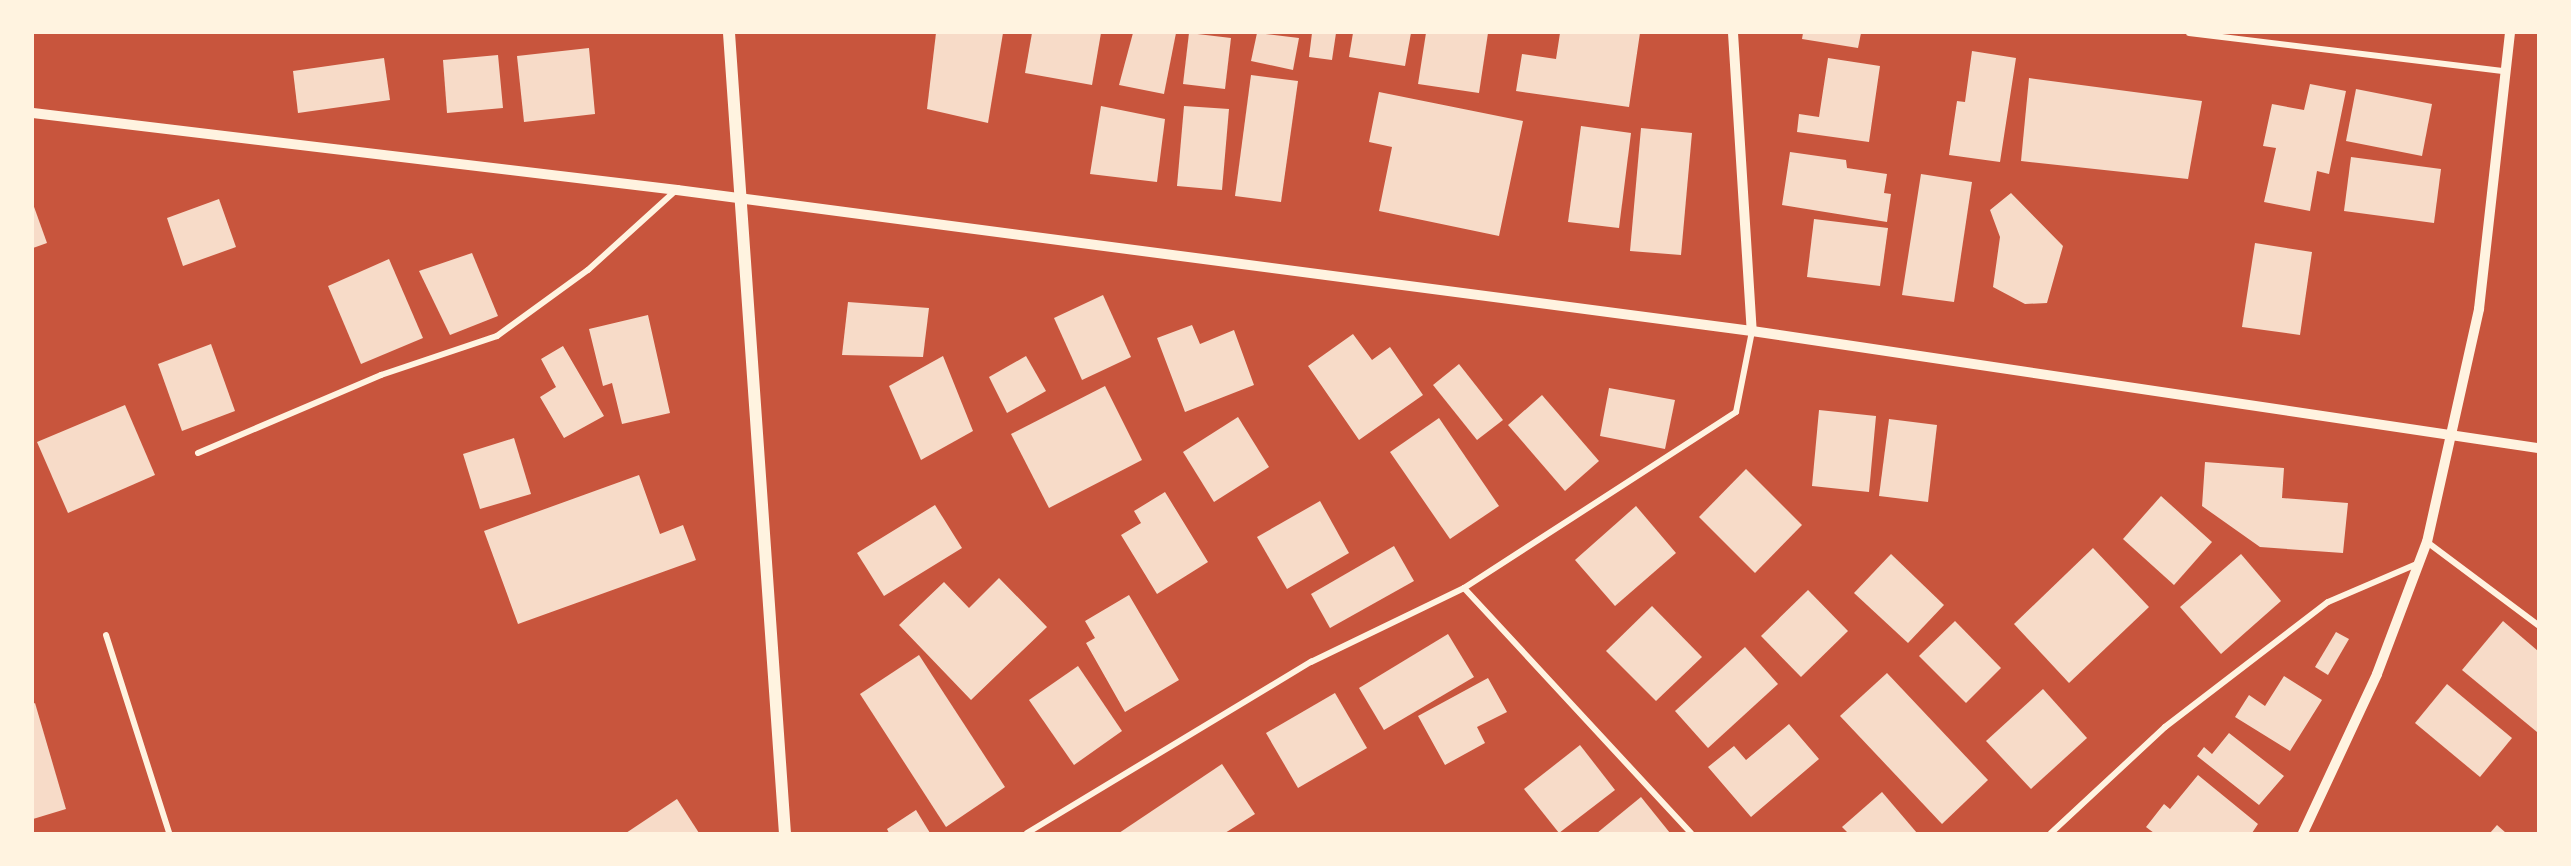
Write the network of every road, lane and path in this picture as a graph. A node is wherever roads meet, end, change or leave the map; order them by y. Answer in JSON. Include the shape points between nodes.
{"nodes":[{"id":1,"x":729,"y":33,"type":"edge"},
{"id":2,"x":1733,"y":33,"type":"edge"},
{"id":3,"x":2189,"y":33,"type":"edge"},
{"id":4,"x":2510,"y":33,"type":"edge"},
{"id":5,"x":2505,"y":71,"type":"junction"},
{"id":6,"x":33,"y":113,"type":"edge"},
{"id":7,"x":677,"y":189,"type":"junction"},
{"id":8,"x":742,"y":199,"type":"junction"},
{"id":9,"x":1752,"y":331,"type":"junction"},
{"id":10,"x":2452,"y":437,"type":"junction"},
{"id":11,"x":2538,"y":448,"type":"edge"},
{"id":12,"x":198,"y":453,"type":"dead end"},
{"id":13,"x":2427,"y":542,"type":"junction"},
{"id":14,"x":2422,"y":562,"type":"junction"},
{"id":15,"x":1464,"y":588,"type":"junction"},
{"id":16,"x":2538,"y":625,"type":"edge"},
{"id":17,"x":106,"y":635,"type":"dead end"},
{"id":18,"x":169,"y":833,"type":"edge"},
{"id":19,"x":785,"y":833,"type":"edge"},
{"id":20,"x":1027,"y":833,"type":"edge"},
{"id":21,"x":1691,"y":833,"type":"edge"},
{"id":22,"x":2051,"y":833,"type":"edge"},
{"id":23,"x":2303,"y":833,"type":"edge"}],
"edges":[{"from":1,"to":8,"type":"main road"},
{"from":2,"to":9,"type":"street"},
{"from":3,"to":5,"type":"street"},
{"from":4,"to":5,"type":"street"},
{"from":5,"to":10,"type":"street","via":[[2479,309]]},
{"from":6,"to":7,"type":"street"},
{"from":7,"to":8,"type":"street"},
{"from":7,"to":12,"type":"street","via":[[588,270],[497,336],[381,375]]},
{"from":8,"to":9,"type":"street"},
{"from":8,"to":19,"type":"main road"},
{"from":9,"to":10,"type":"street"},
{"from":9,"to":15,"type":"street","via":[[1736,412]]},
{"from":10,"to":11,"type":"street"},
{"from":10,"to":13,"type":"street"},
{"from":13,"to":14,"type":"street"},
{"from":13,"to":16,"type":"street"},
{"from":14,"to":22,"type":"street","via":[[2328,602],[2165,728]]},
{"from":14,"to":23,"type":"street","via":[[2377,674]]},
{"from":15,"to":20,"type":"street","via":[[1311,662]]},
{"from":15,"to":21,"type":"street"},
{"from":17,"to":18,"type":"street"}]}
